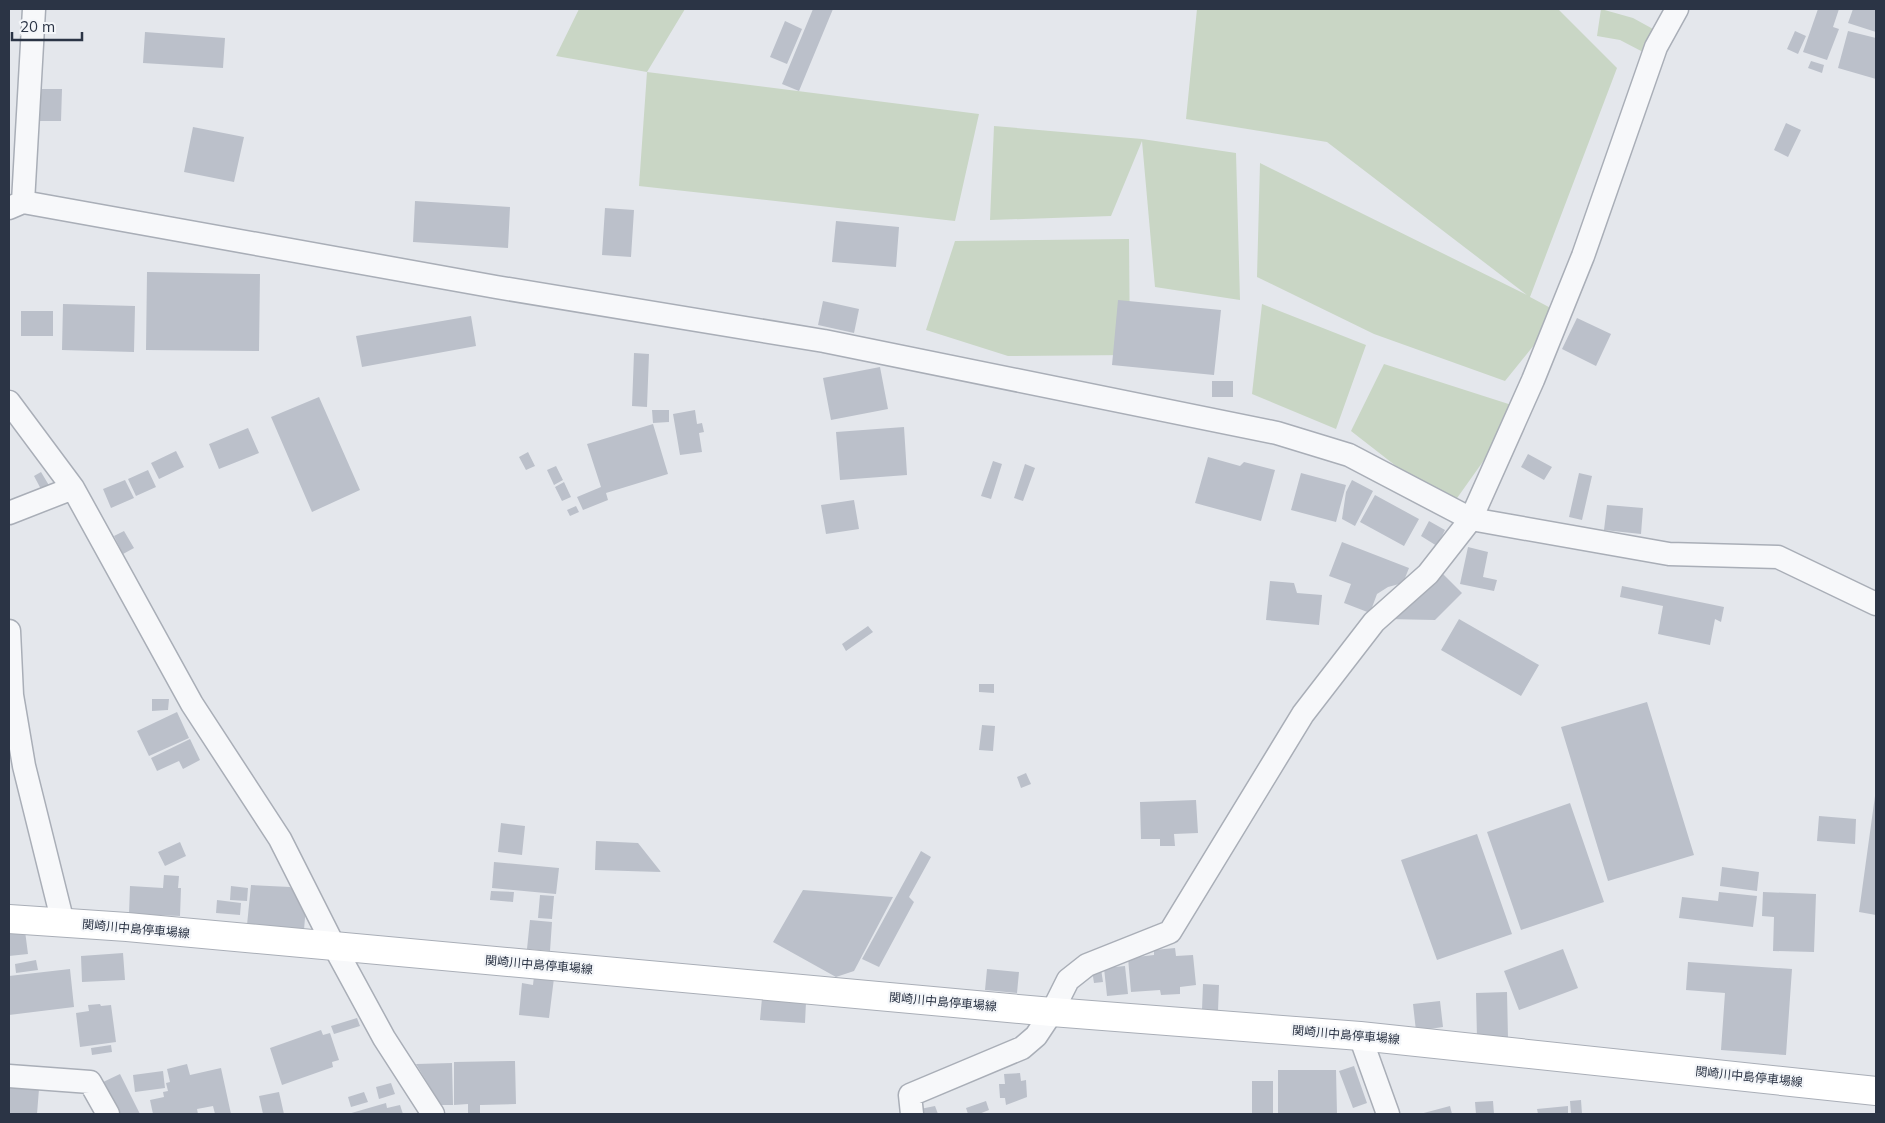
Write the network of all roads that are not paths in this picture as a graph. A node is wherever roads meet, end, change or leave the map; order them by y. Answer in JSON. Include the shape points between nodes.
{"nodes":[{"id":1,"x":34,"y":9,"type":"edge"},
{"id":2,"x":1677,"y":9,"type":"edge"},
{"id":3,"x":16,"y":205,"type":"edge"},
{"id":4,"x":9,"y":402,"type":"edge"},
{"id":5,"x":73,"y":488,"type":"junction"},
{"id":6,"x":9,"y":513,"type":"edge"},
{"id":7,"x":1471,"y":519,"type":"junction"},
{"id":8,"x":1876,"y":604,"type":"edge"},
{"id":9,"x":9,"y":631,"type":"edge"},
{"id":10,"x":10,"y":695,"type":"edge"},
{"id":11,"x":9,"y":919,"type":"edge"},
{"id":12,"x":63,"y":923,"type":"junction"},
{"id":13,"x":334,"y":946,"type":"junction"},
{"id":14,"x":1052,"y":1012,"type":"junction"},
{"id":15,"x":1360,"y":1036,"type":"junction"},
{"id":16,"x":9,"y":1076,"type":"edge"},
{"id":17,"x":1876,"y":1090,"type":"edge"},
{"id":18,"x":108,"y":1114,"type":"edge"},
{"id":19,"x":433,"y":1114,"type":"edge"},
{"id":20,"x":912,"y":1114,"type":"edge"},
{"id":21,"x":1388,"y":1114,"type":"edge"}],
"edges":[{"from":1,"to":3,"type":"street"},
{"from":2,"to":7,"type":"street","via":[[1656,47],[1583,256],[1533,380]]},
{"from":3,"to":7,"type":"street","via":[[824,341],[1277,433],[1349,456]]},
{"from":4,"to":5,"type":"street"},
{"from":5,"to":6,"type":"street"},
{"from":5,"to":13,"type":"street","via":[[192,704],[280,839]]},
{"from":7,"to":8,"type":"street","via":[[1669,554],[1778,557]]},
{"from":7,"to":14,"type":"street","via":[[1428,574],[1374,622],[1303,714],[1170,932],[1087,965],[1068,980]]},
{"from":9,"to":10,"type":"street"},
{"from":10,"to":12,"type":"street"},
{"from":11,"to":12,"type":"main road","name":"関崎川中島停車場線"},
{"from":12,"to":13,"type":"main road","name":"関崎川中島停車場線"},
{"from":13,"to":14,"type":"main road","name":"関崎川中島停車場線"},
{"from":13,"to":19,"type":"street","via":[[384,1038]]},
{"from":14,"to":15,"type":"main road","name":"関崎川中島停車場線"},
{"from":14,"to":20,"type":"street","via":[[1036,1036],[1022,1048],[910,1095]]},
{"from":15,"to":17,"type":"main road","name":"関崎川中島停車場線"},
{"from":15,"to":21,"type":"street"},
{"from":16,"to":18,"type":"street","via":[[90,1082]]}]}
